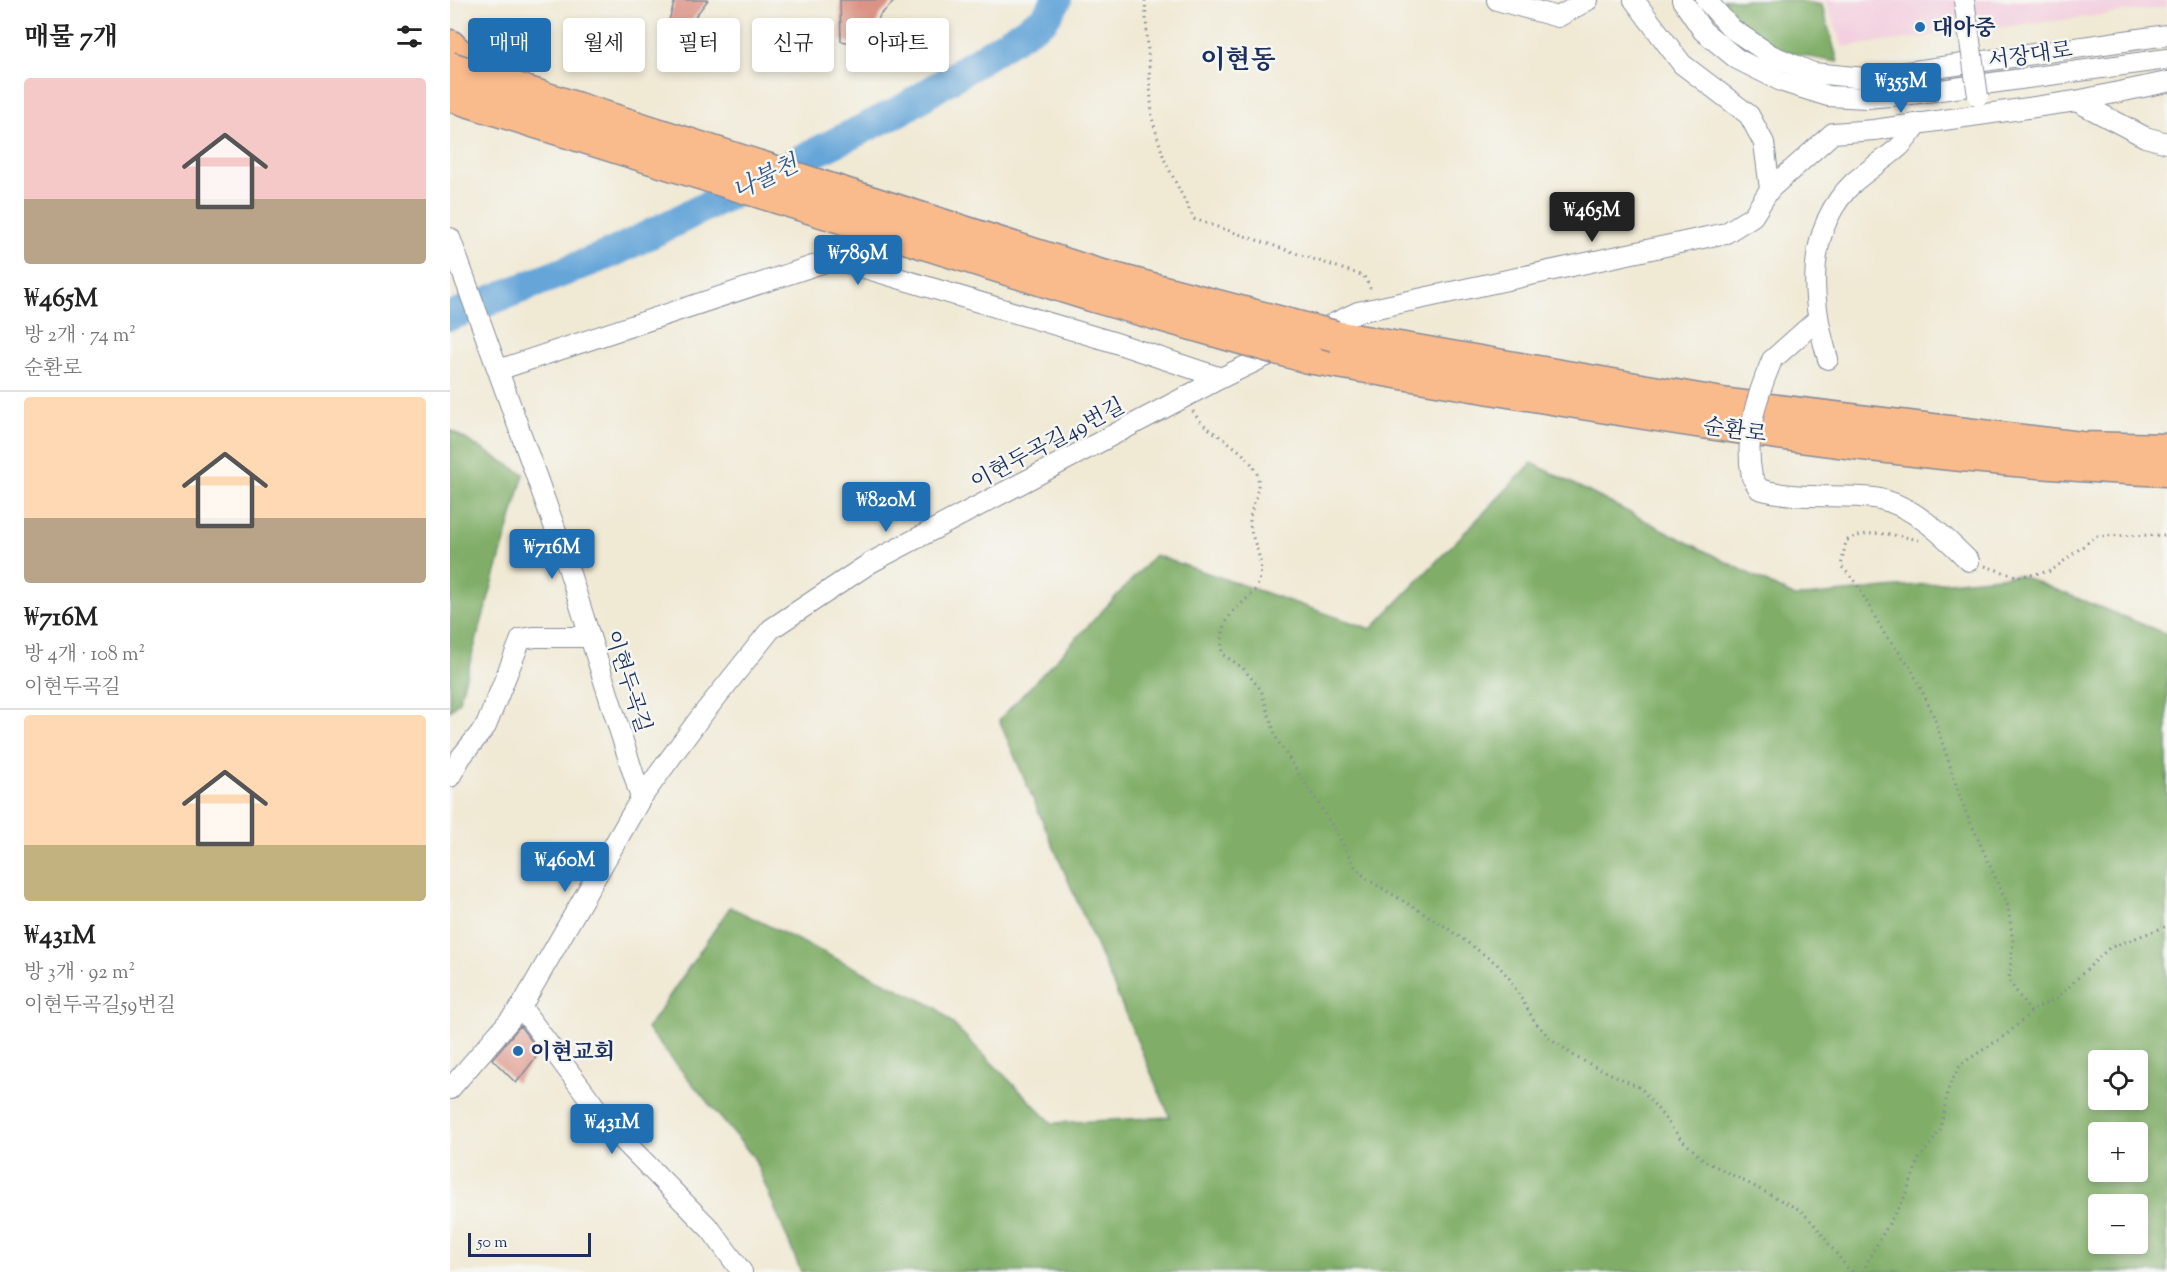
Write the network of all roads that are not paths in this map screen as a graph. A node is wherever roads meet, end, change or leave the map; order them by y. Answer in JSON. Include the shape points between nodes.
{"nodes":[{"id":1,"x":1588,"y":0,"type":"edge"},
{"id":2,"x":1634,"y":0,"type":"edge"},
{"id":3,"x":1682,"y":0,"type":"edge"},
{"id":4,"x":1706,"y":0,"type":"edge"},
{"id":5,"x":1964,"y":0,"type":"edge"},
{"id":6,"x":1502,"y":1,"type":"edge"},
{"id":7,"x":2167,"y":35,"type":"edge"},
{"id":8,"x":450,"y":45,"type":"edge"},
{"id":9,"x":2167,"y":58,"type":"edge"},
{"id":10,"x":450,"y":67,"type":"edge"},
{"id":11,"x":482,"y":77,"type":"junction"},
{"id":12,"x":2167,"y":82,"type":"edge"},
{"id":13,"x":450,"y":96,"type":"edge"},
{"id":14,"x":2076,"y":101,"type":"junction"},
{"id":15,"x":1980,"y":105,"type":"junction"},
{"id":16,"x":1919,"y":123,"type":"junction"},
{"id":17,"x":2167,"y":143,"type":"edge"},
{"id":18,"x":1770,"y":189,"type":"junction"},
{"id":19,"x":453,"y":247,"type":"edge"},
{"id":20,"x":1818,"y":319,"type":"junction"},
{"id":21,"x":1828,"y":359,"type":"dead end"},
{"id":22,"x":498,"y":370,"type":"junction"},
{"id":23,"x":1221,"y":378,"type":"junction"},
{"id":24,"x":2167,"y":449,"type":"edge"},
{"id":25,"x":2167,"y":471,"type":"edge"},
{"id":26,"x":1969,"y":561,"type":"road end"},
{"id":27,"x":590,"y":637,"type":"junction"},
{"id":28,"x":450,"y":777,"type":"edge"},
{"id":29,"x":641,"y":798,"type":"junction"},
{"id":30,"x":521,"y":1007,"type":"junction"},
{"id":31,"x":450,"y":1089,"type":"edge"},
{"id":32,"x":742,"y":1272,"type":"edge"}],
"edges":[{"from":1,"to":6,"type":"street","via":[[1558,17]]},
{"from":2,"to":18,"type":"street","via":[[1682,64],[1749,115],[1764,143]]},
{"from":3,"to":9,"type":"street","name":"서장대로","via":[[1703,31],[1737,59],[1783,82],[1828,96],[1867,98],[1921,93]]},
{"from":4,"to":7,"type":"street","name":"서장대로","via":[[1732,29],[1771,55],[1813,73],[1865,78]]},
{"from":5,"to":15,"type":"street","bridge":true},
{"from":8,"to":11,"type":"highway"},
{"from":10,"to":11,"type":"highway","name":"순환로","bridge":true},
{"from":11,"to":24,"type":"highway","name":"순환로","bridge":true,"via":[[1095,273],[1335,336],[1728,404],[2081,447]]},
{"from":12,"to":14,"type":"street","name":"이현두곡길49번길"},
{"from":13,"to":25,"type":"highway","name":"순환로","bridge":true,"via":[[1083,293],[1308,358],[1721,428],[2071,467]]},
{"from":14,"to":15,"type":"street","name":"이현두곡길49번길"},
{"from":14,"to":17,"type":"street","via":[[2145,137]]},
{"from":15,"to":16,"type":"street","name":"이현두곡길49번길"},
{"from":16,"to":18,"type":"street","name":"이현두곡길49번길","via":[[1833,133]]},
{"from":16,"to":20,"type":"street","via":[[1900,146],[1854,183],[1829,212],[1817,244]]},
{"from":18,"to":23,"type":"street","name":"이현두곡길49번길","via":[[1753,216],[1726,233],[1358,312]]},
{"from":19,"to":22,"type":"street","name":"이현두곡길"},
{"from":20,"to":21,"type":"street"},
{"from":20,"to":26,"type":"street","bridge":true,"via":[[1772,360],[1755,398],[1748,456],[1759,489],[1778,494],[1876,498],[1905,508]]},
{"from":22,"to":23,"type":"street","via":[[834,259]]},
{"from":22,"to":27,"type":"street","name":"이현두곡길"},
{"from":23,"to":29,"type":"street","name":"이현두곡길49번길","via":[[870,563],[771,629]]},
{"from":27,"to":28,"type":"street","via":[[521,639],[486,726]]},
{"from":27,"to":29,"type":"street","name":"이현두곡길"},
{"from":29,"to":30,"type":"street"},
{"from":30,"to":31,"type":"street"},
{"from":30,"to":32,"type":"street","via":[[611,1128],[711,1230]]}]}
